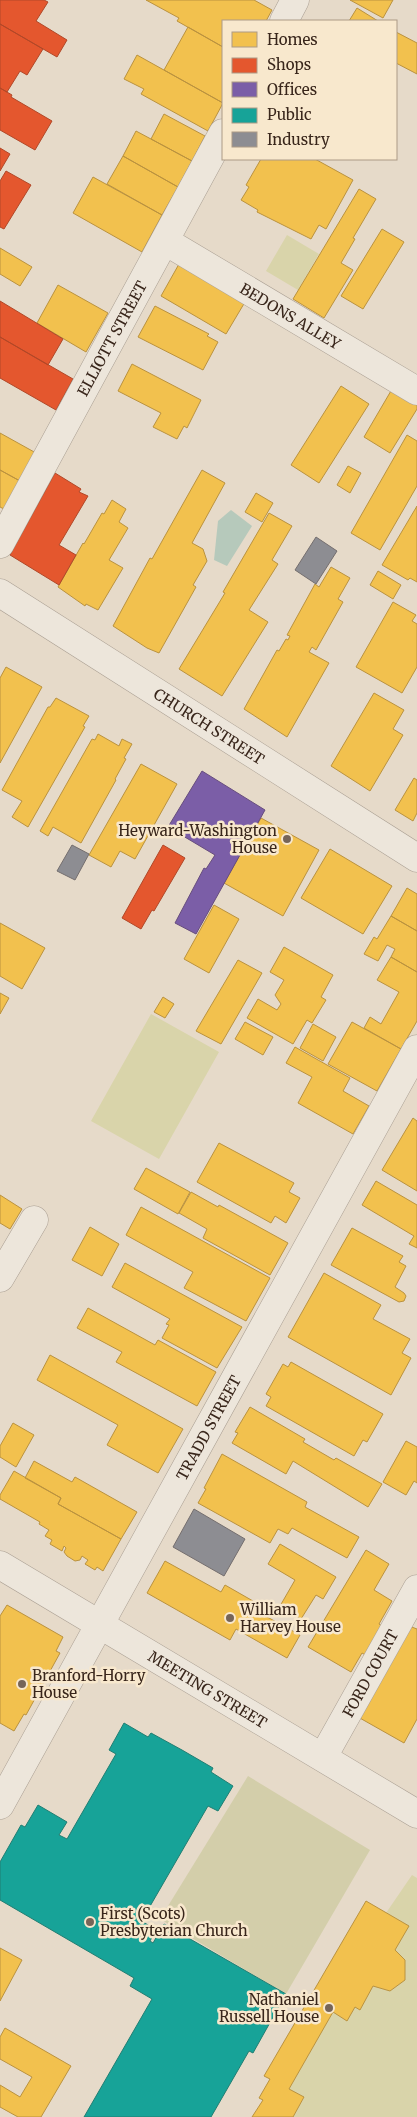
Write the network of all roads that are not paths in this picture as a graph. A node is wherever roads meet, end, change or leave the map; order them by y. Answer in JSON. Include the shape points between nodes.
{"nodes":[{"id":1,"x":296,"y":0,"type":"edge"},
{"id":2,"x":285,"y":20,"type":"edge"},
{"id":3,"x":222,"y":135,"type":"edge"},
{"id":4,"x":165,"y":241,"type":"junction"},
{"id":5,"x":417,"y":391,"type":"edge"},
{"id":6,"x":0,"y":544,"type":"edge"},
{"id":7,"x":0,"y":593,"type":"edge"},
{"id":8,"x":417,"y":858,"type":"edge"},
{"id":9,"x":417,"y":1049,"type":"edge"},
{"id":10,"x":34,"y":1220,"type":"dead end"},
{"id":11,"x":0,"y":1278,"type":"edge"},
{"id":12,"x":0,"y":1565,"type":"edge"},
{"id":13,"x":417,"y":1589,"type":"edge"},
{"id":14,"x":99,"y":1624,"type":"junction"},
{"id":15,"x":323,"y":1758,"type":"junction"},
{"id":16,"x":0,"y":1805,"type":"edge"},
{"id":17,"x":417,"y":1814,"type":"edge"}],
"edges":[{"from":1,"to":2,"type":"street"},
{"from":3,"to":4,"type":"street","name":"ELLIOTT STREET"},
{"from":4,"to":5,"type":"street","name":"BEDONS ALLEY"},
{"from":4,"to":6,"type":"street","name":"ELLIOTT STREET"},
{"from":7,"to":8,"type":"street","name":"CHURCH STREET"},
{"from":9,"to":14,"type":"street","name":"TRADD STREET"},
{"from":10,"to":11,"type":"street"},
{"from":12,"to":14,"type":"street","name":"MEETING STREET"},
{"from":13,"to":15,"type":"street","name":"FORD COURT"},
{"from":14,"to":15,"type":"street","name":"MEETING STREET"},
{"from":14,"to":16,"type":"street","name":"TRADD STREET"},
{"from":15,"to":17,"type":"street","name":"MEETING STREET"}]}
